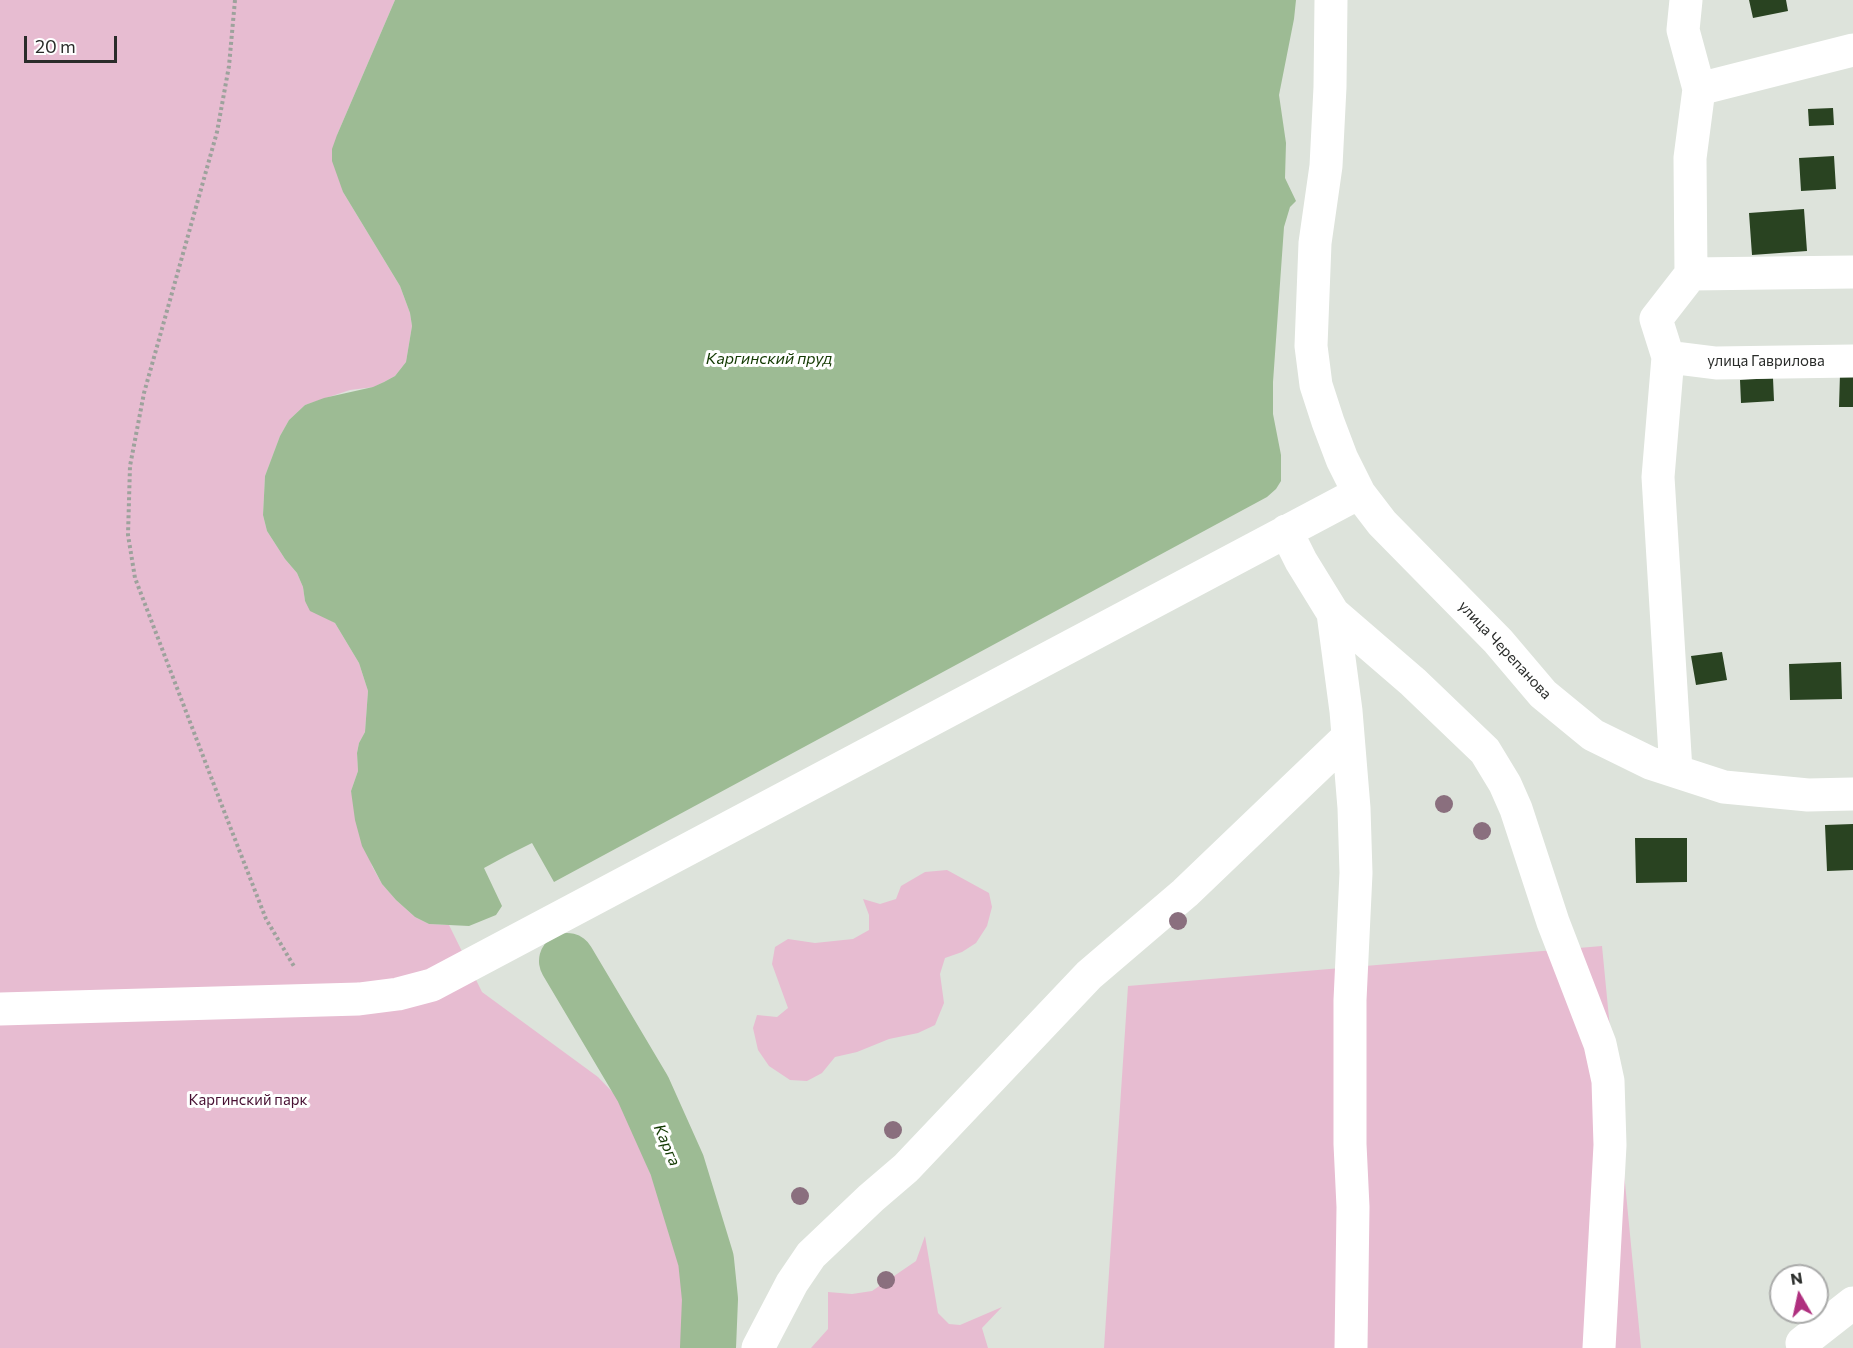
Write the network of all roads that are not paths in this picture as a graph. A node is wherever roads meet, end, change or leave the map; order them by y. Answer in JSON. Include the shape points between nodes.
{"nodes":[{"id":1,"x":1331,"y":0,"type":"edge"},
{"id":2,"x":1686,"y":0,"type":"edge"},
{"id":3,"x":1853,"y":50,"type":"edge"},
{"id":4,"x":1699,"y":89,"type":"junction"},
{"id":5,"x":1853,"y":272,"type":"edge"},
{"id":6,"x":1691,"y":274,"type":"junction"},
{"id":7,"x":1668,"y":357,"type":"junction"},
{"id":8,"x":1853,"y":360,"type":"edge"},
{"id":9,"x":1359,"y":493,"type":"junction"},
{"id":10,"x":1286,"y":531,"type":"junction"},
{"id":11,"x":1333,"y":613,"type":"junction"},
{"id":12,"x":1348,"y":737,"type":"junction"},
{"id":13,"x":1676,"y":771,"type":"junction"},
{"id":14,"x":1853,"y":794,"type":"edge"},
{"id":15,"x":0,"y":1009,"type":"edge"},
{"id":16,"x":1853,"y":1303,"type":"edge"},
{"id":17,"x":1802,"y":1343,"type":"dead end"},
{"id":18,"x":758,"y":1348,"type":"edge"},
{"id":19,"x":1351,"y":1348,"type":"edge"},
{"id":20,"x":1599,"y":1348,"type":"edge"}],
"edges":[{"from":1,"to":9,"type":"street","name":"улица Черепанова","via":[[1330,87],[1315,243],[1311,346],[1316,385],[1328,422]]},
{"from":2,"to":4,"type":"street","via":[[1683,30]]},
{"from":3,"to":4,"type":"street"},
{"from":4,"to":6,"type":"street","via":[[1690,158]]},
{"from":5,"to":6,"type":"street"},
{"from":6,"to":7,"type":"street","via":[[1656,320]]},
{"from":7,"to":8,"type":"street","name":"улица Гаврилова","via":[[1716,363]]},
{"from":7,"to":13,"type":"street","via":[[1658,477]]},
{"from":9,"to":10,"type":"street"},
{"from":9,"to":13,"type":"street","name":"улица Черепанова","via":[[1382,523],[1490,633],[1543,694],[1593,735],[1650,763]]},
{"from":10,"to":11,"type":"street"},
{"from":10,"to":15,"type":"street","via":[[432,984],[398,994],[358,999]]},
{"from":11,"to":12,"type":"street"},
{"from":11,"to":20,"type":"street","via":[[1485,751],[1516,809],[1553,922],[1600,1044],[1608,1081],[1610,1145]]},
{"from":12,"to":18,"type":"street","via":[[1185,893],[1089,975],[906,1168],[811,1255]]},
{"from":12,"to":19,"type":"street","via":[[1356,873],[1350,1000]]},
{"from":13,"to":14,"type":"street","name":"улица Черепанова","via":[[1724,787],[1808,795]]},
{"from":16,"to":17,"type":"street"}]}
